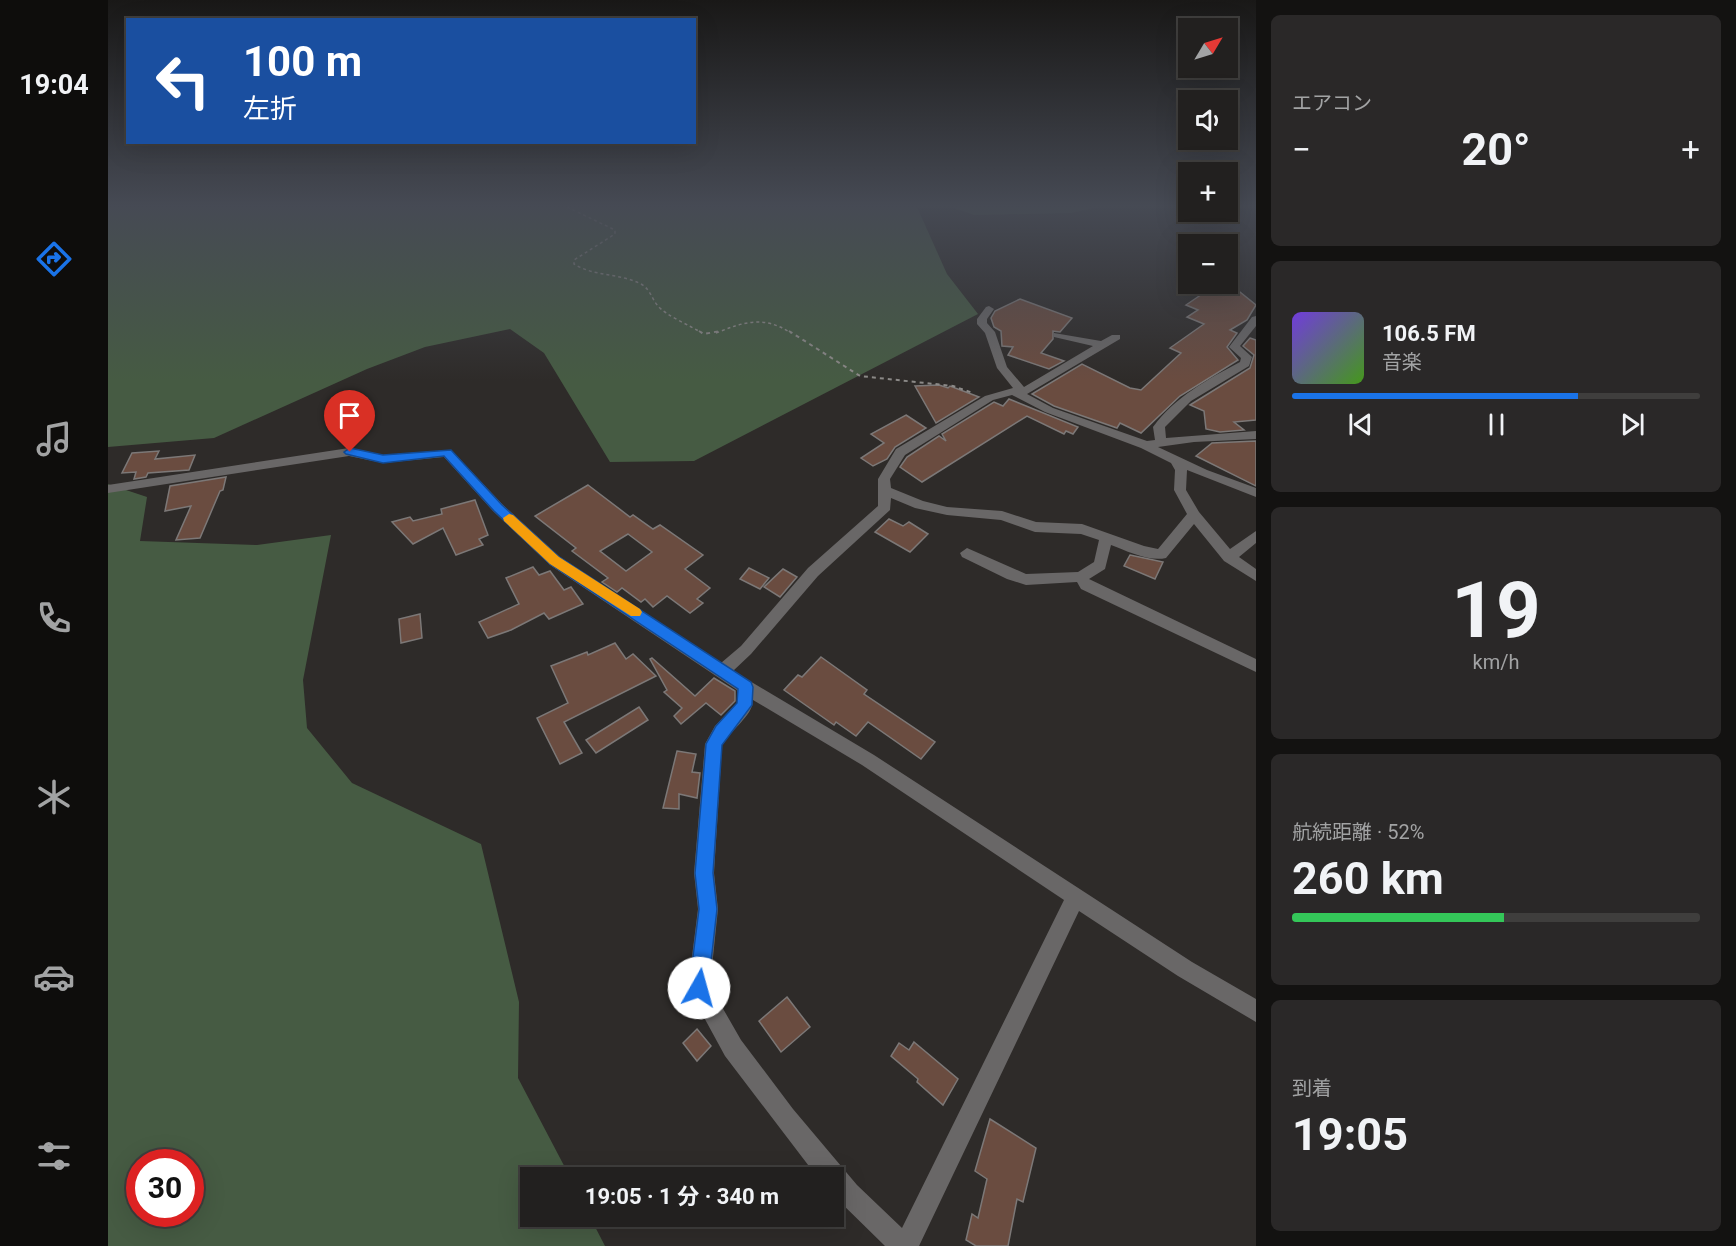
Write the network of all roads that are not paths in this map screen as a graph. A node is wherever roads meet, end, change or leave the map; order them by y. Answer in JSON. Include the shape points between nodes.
{"nodes":[{"id":1,"x":989,"y":309,"type":"dead end"},
{"id":2,"x":1256,"y":319,"type":"edge"},
{"id":3,"x":1058,"y":335,"type":"dead end"},
{"id":4,"x":1116,"y":337,"type":"dead end"},
{"id":5,"x":1103,"y":345,"type":"junction"},
{"id":6,"x":1018,"y":392,"type":"junction"},
{"id":7,"x":1256,"y":435,"type":"edge"},
{"id":8,"x":1161,"y":442,"type":"junction"},
{"id":9,"x":1145,"y":445,"type":"junction"},
{"id":10,"x":1176,"y":459,"type":"junction"},
{"id":11,"x":108,"y":489,"type":"edge"},
{"id":12,"x":884,"y":490,"type":"junction"},
{"id":13,"x":1256,"y":493,"type":"edge"},
{"id":14,"x":1194,"y":515,"type":"junction"},
{"id":15,"x":1256,"y":536,"type":"edge"},
{"id":16,"x":1109,"y":538,"type":"junction"},
{"id":17,"x":967,"y":553,"type":"dead end"},
{"id":18,"x":1229,"y":557,"type":"junction"},
{"id":19,"x":1256,"y":576,"type":"edge"},
{"id":20,"x":1081,"y":577,"type":"junction"},
{"id":21,"x":1256,"y":666,"type":"edge"},
{"id":22,"x":723,"y":670,"type":"junction"},
{"id":23,"x":746,"y":687,"type":"junction"},
{"id":24,"x":1075,"y":898,"type":"junction"},
{"id":25,"x":1256,"y":1009,"type":"edge"},
{"id":26,"x":825,"y":1167,"type":"edge"},
{"id":27,"x":844,"y":1189,"type":"edge"},
{"id":28,"x":905,"y":1246,"type":"edge"}],
"edges":[{"from":1,"to":6,"type":"street","via":[[982,324],[990,332],[1002,368]]},
{"from":2,"to":8,"type":"street","via":[[1234,347],[1247,357],[1245,364],[1204,386],[1171,411],[1159,427]]},
{"from":3,"to":5,"type":"street"},
{"from":4,"to":5,"type":"street"},
{"from":5,"to":6,"type":"street"},
{"from":6,"to":9,"type":"street","via":[[1050,410]]},
{"from":6,"to":12,"type":"street","via":[[989,399],[900,452],[884,479]]},
{"from":7,"to":8,"type":"street"},
{"from":8,"to":9,"type":"street"},
{"from":9,"to":10,"type":"street"},
{"from":10,"to":13,"type":"street"},
{"from":10,"to":14,"type":"street","via":[[1181,470],[1180,490]]},
{"from":11,"to":22,"type":"street","via":[[350,452],[383,459],[447,453],[555,561]]},
{"from":12,"to":16,"type":"street","via":[[947,512],[1002,516],[1035,527],[1082,528]]},
{"from":12,"to":22,"type":"street","via":[[885,507],[813,572],[746,650]]},
{"from":14,"to":16,"type":"street","via":[[1161,554]]},
{"from":14,"to":18,"type":"street"},
{"from":15,"to":18,"type":"street"},
{"from":16,"to":20,"type":"street","via":[[1100,565]]},
{"from":17,"to":20,"type":"street","via":[[1020,579]]},
{"from":18,"to":19,"type":"street"},
{"from":20,"to":21,"type":"street","via":[[1086,585]]},
{"from":22,"to":23,"type":"street"},
{"from":23,"to":24,"type":"street","via":[[868,760]]},
{"from":23,"to":26,"type":"street","via":[[745,705],[714,744],[704,873],[708,909],[699,988],[733,1048]]},
{"from":24,"to":25,"type":"street","via":[[1185,969]]},
{"from":24,"to":28,"type":"street"},
{"from":27,"to":28,"type":"street"}]}
